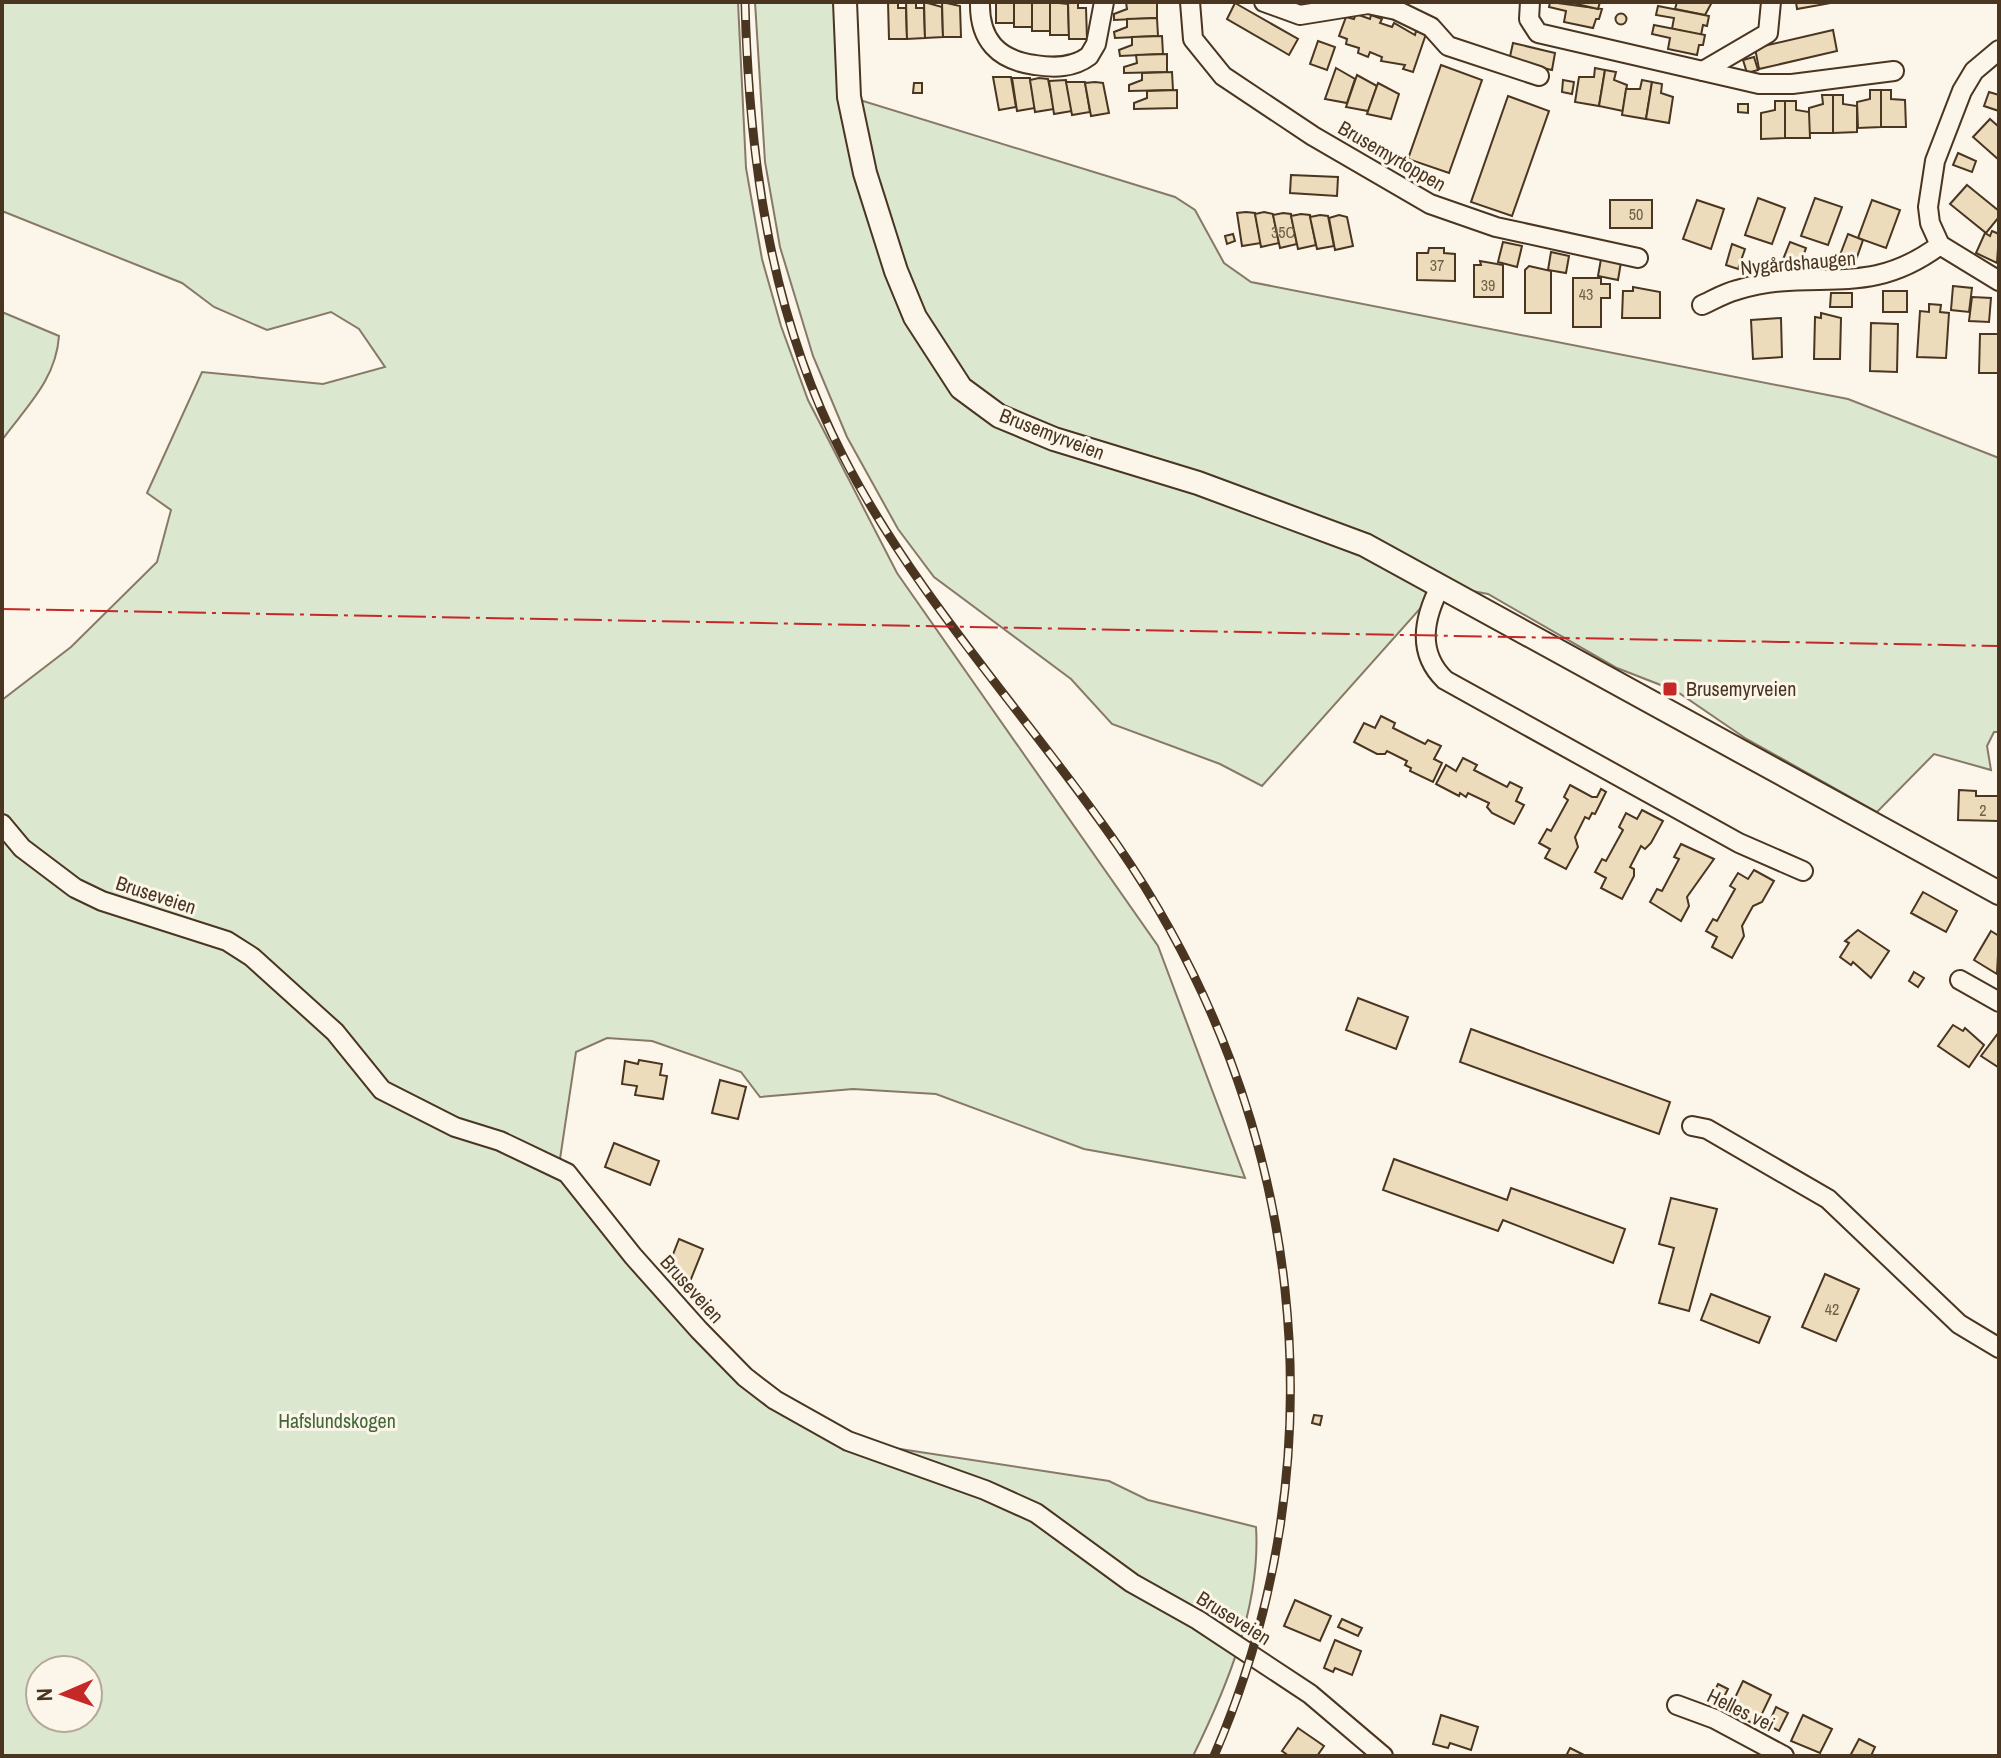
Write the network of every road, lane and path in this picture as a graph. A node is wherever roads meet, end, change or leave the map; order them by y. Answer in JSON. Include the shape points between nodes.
{"nodes":[{"id":1,"x":845,"y":2,"type":"edge"},
{"id":2,"x":980,"y":2,"type":"edge"},
{"id":3,"x":1104,"y":2,"type":"edge"},
{"id":4,"x":1190,"y":2,"type":"edge"},
{"id":5,"x":1264,"y":2,"type":"edge"},
{"id":6,"x":1530,"y":2,"type":"edge"},
{"id":7,"x":1771,"y":2,"type":"edge"},
{"id":8,"x":1999,"y":50,"type":"edge"},
{"id":9,"x":1703,"y":71,"type":"junction"},
{"id":10,"x":1894,"y":71,"type":"dead end"},
{"id":11,"x":1539,"y":76,"type":"dead end"},
{"id":12,"x":1940,"y":245,"type":"junction"},
{"id":13,"x":1638,"y":258,"type":"dead end"},
{"id":14,"x":1999,"y":281,"type":"edge"},
{"id":15,"x":1702,"y":305,"type":"dead end"},
{"id":16,"x":1441,"y":585,"type":"junction"},
{"id":17,"x":2,"y":824,"type":"edge"},
{"id":18,"x":1803,"y":871,"type":"dead end"},
{"id":19,"x":1999,"y":893,"type":"edge"},
{"id":20,"x":1960,"y":980,"type":"dead end"},
{"id":21,"x":1999,"y":1002,"type":"edge"},
{"id":22,"x":1692,"y":1126,"type":"dead end"},
{"id":23,"x":1999,"y":1348,"type":"edge"},
{"id":24,"x":1677,"y":1705,"type":"dead end"},
{"id":25,"x":1383,"y":1756,"type":"edge"},
{"id":26,"x":1784,"y":1756,"type":"edge"}],
"edges":[{"from":1,"to":16,"type":"street","name":"Brusemyrveien","via":[[849,97],[865,173],[915,317],[961,388],[999,416],[1054,439],[1198,483],[1365,545]]},
{"from":2,"to":3,"type":"street","via":[[982,28],[995,50],[1016,63],[1052,68],[1083,60],[1093,51]]},
{"from":4,"to":13,"type":"street","name":"Brusemyrtoppen","via":[[1193,39],[1223,76],[1430,204],[1496,227]]},
{"from":5,"to":11,"type":"street","via":[[1300,15],[1368,4],[1396,10],[1431,27],[1448,46]]},
{"from":6,"to":9,"type":"street","via":[[1529,19],[1538,33]]},
{"from":7,"to":9,"type":"street","via":[[1768,33]]},
{"from":8,"to":12,"type":"street","via":[[1967,80],[1935,161],[1928,207]]},
{"from":9,"to":10,"type":"street","via":[[1759,84],[1792,84]]},
{"from":12,"to":14,"type":"street"},
{"from":12,"to":15,"type":"street","name":"Nygårdshaugen","via":[[1911,264],[1866,279],[1764,285]]},
{"from":16,"to":18,"type":"street","via":[[1427,610],[1425,630],[1432,667],[1445,680],[1739,843]]},
{"from":16,"to":19,"type":"street","name":"Brusemyrveien"},
{"from":17,"to":25,"type":"street","name":"Bruseveien","via":[[22,848],[75,888],[227,941],[252,957],[335,1032],[382,1090],[567,1173],[699,1330],[775,1400],[848,1441],[1036,1513],[1132,1583],[1310,1694]]},
{"from":20,"to":21,"type":"street"},
{"from":22,"to":23,"type":"street","via":[[1707,1129],[1828,1199],[1959,1324]]},
{"from":24,"to":26,"type":"street","name":"Helles vei"}]}
